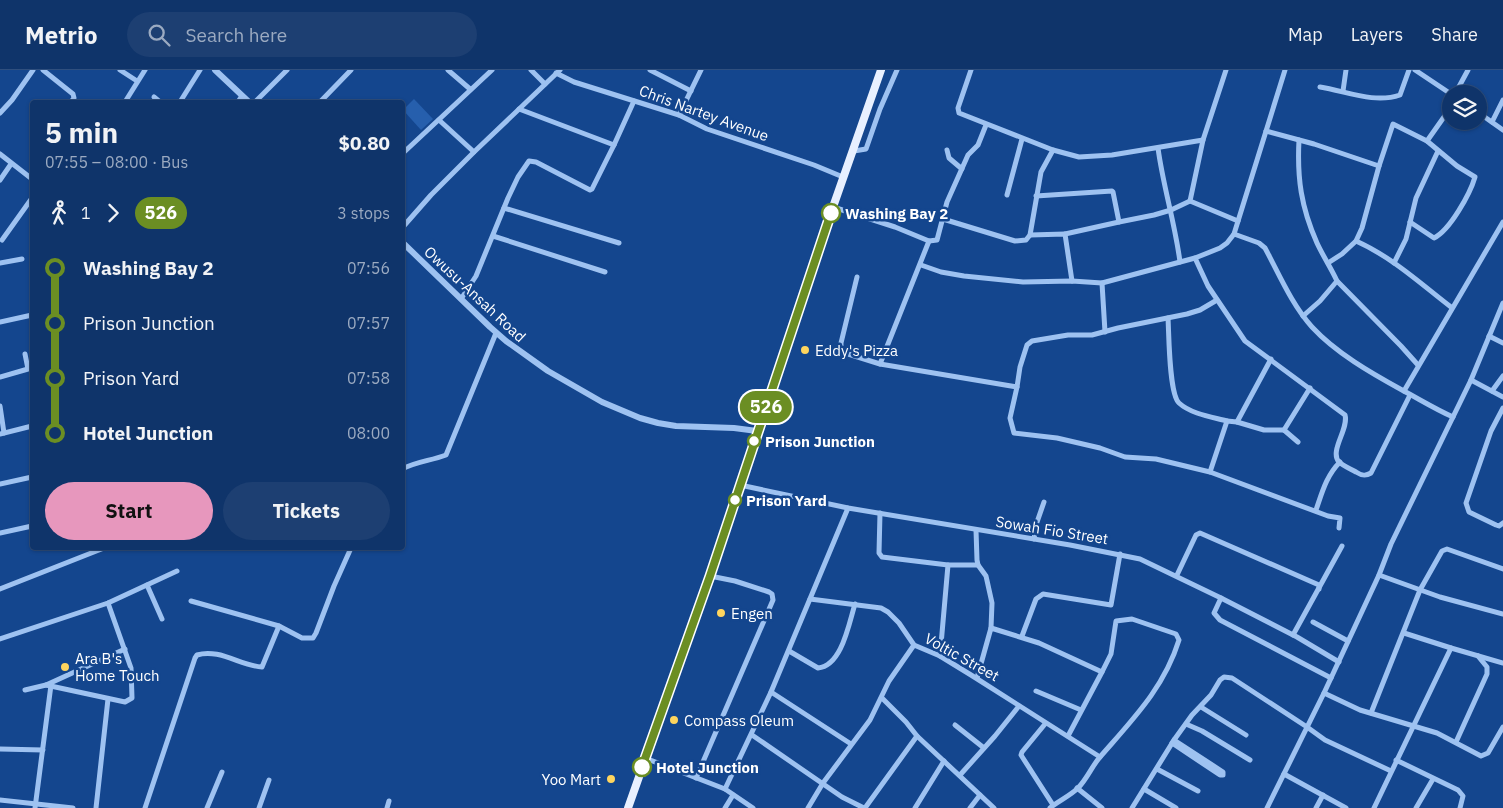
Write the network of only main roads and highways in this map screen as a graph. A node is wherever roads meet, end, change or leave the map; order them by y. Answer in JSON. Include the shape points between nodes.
{"nodes":[{"id":1,"x":882,"y":70,"type":"edge"},
{"id":2,"x":628,"y":808,"type":"edge"}],
"edges":[{"from":1,"to":2,"type":"main road"}]}
